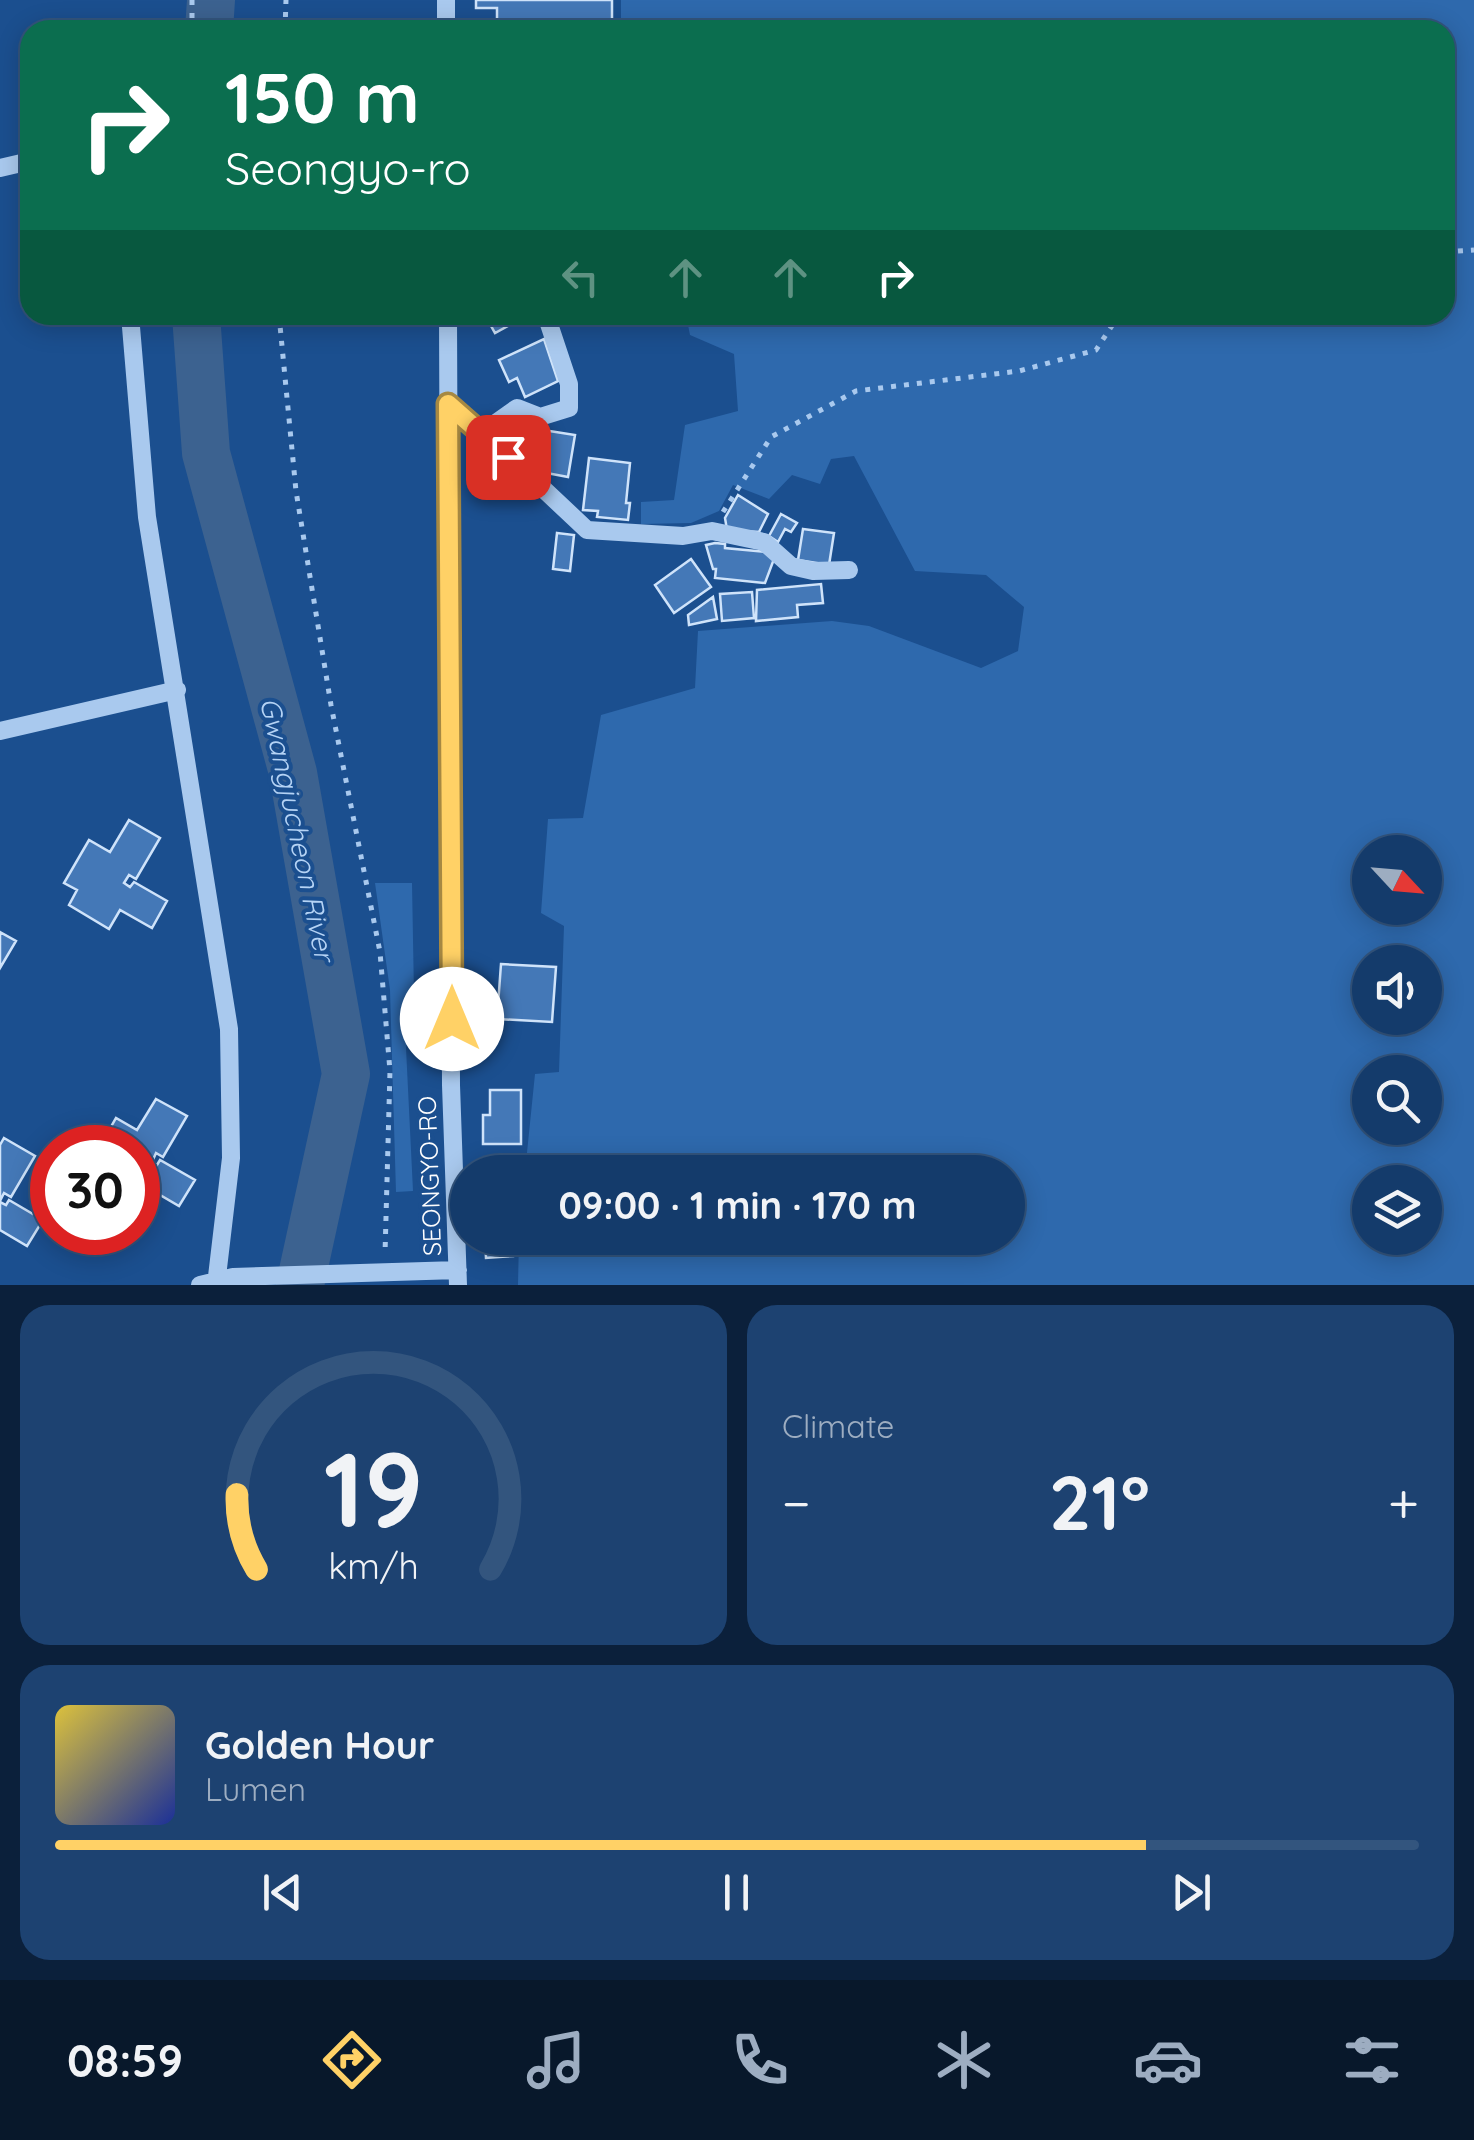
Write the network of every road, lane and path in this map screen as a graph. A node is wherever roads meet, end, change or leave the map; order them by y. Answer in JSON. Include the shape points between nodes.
{"nodes":[{"id":1,"x":131,"y":325,"type":"edge"},
{"id":2,"x":281,"y":325,"type":"edge"},
{"id":3,"x":448,"y":325,"type":"edge"},
{"id":4,"x":549,"y":325,"type":"edge"},
{"id":5,"x":1112,"y":325,"type":"edge"},
{"id":6,"x":448,"y":404,"type":"junction"},
{"id":7,"x":483,"y":432,"type":"junction"},
{"id":8,"x":712,"y":532,"type":"junction"},
{"id":9,"x":849,"y":570,"type":"dead end"},
{"id":10,"x":176,"y":690,"type":"junction"},
{"id":11,"x":0,"y":732,"type":"edge"},
{"id":12,"x":380,"y":1273,"type":"junction"},
{"id":13,"x":458,"y":1278,"type":"edge"},
{"id":14,"x":216,"y":1281,"type":"edge"}],
"edges":[{"from":1,"to":10,"type":"street","via":[[147,516]]},
{"from":2,"to":12,"type":"path","via":[[296,491],[380,952],[390,1070]]},
{"from":3,"to":6,"type":"street","name":"SEONGYO-RO"},
{"from":4,"to":7,"type":"street","via":[[569,384],[568,408],[540,417],[517,408]]},
{"from":5,"to":8,"type":"path","via":[[1096,350],[1019,371],[891,385],[838,400],[771,436]]},
{"from":6,"to":7,"type":"street"},
{"from":6,"to":13,"type":"street","name":"SEONGYO-RO"},
{"from":7,"to":8,"type":"street","via":[[588,530]]},
{"from":8,"to":9,"type":"street","via":[[764,542],[790,566]]},
{"from":10,"to":11,"type":"street"},
{"from":10,"to":14,"type":"street","via":[[229,1030],[232,1158]]},
{"from":12,"to":13,"type":"street"},
{"from":12,"to":14,"type":"street"}]}
